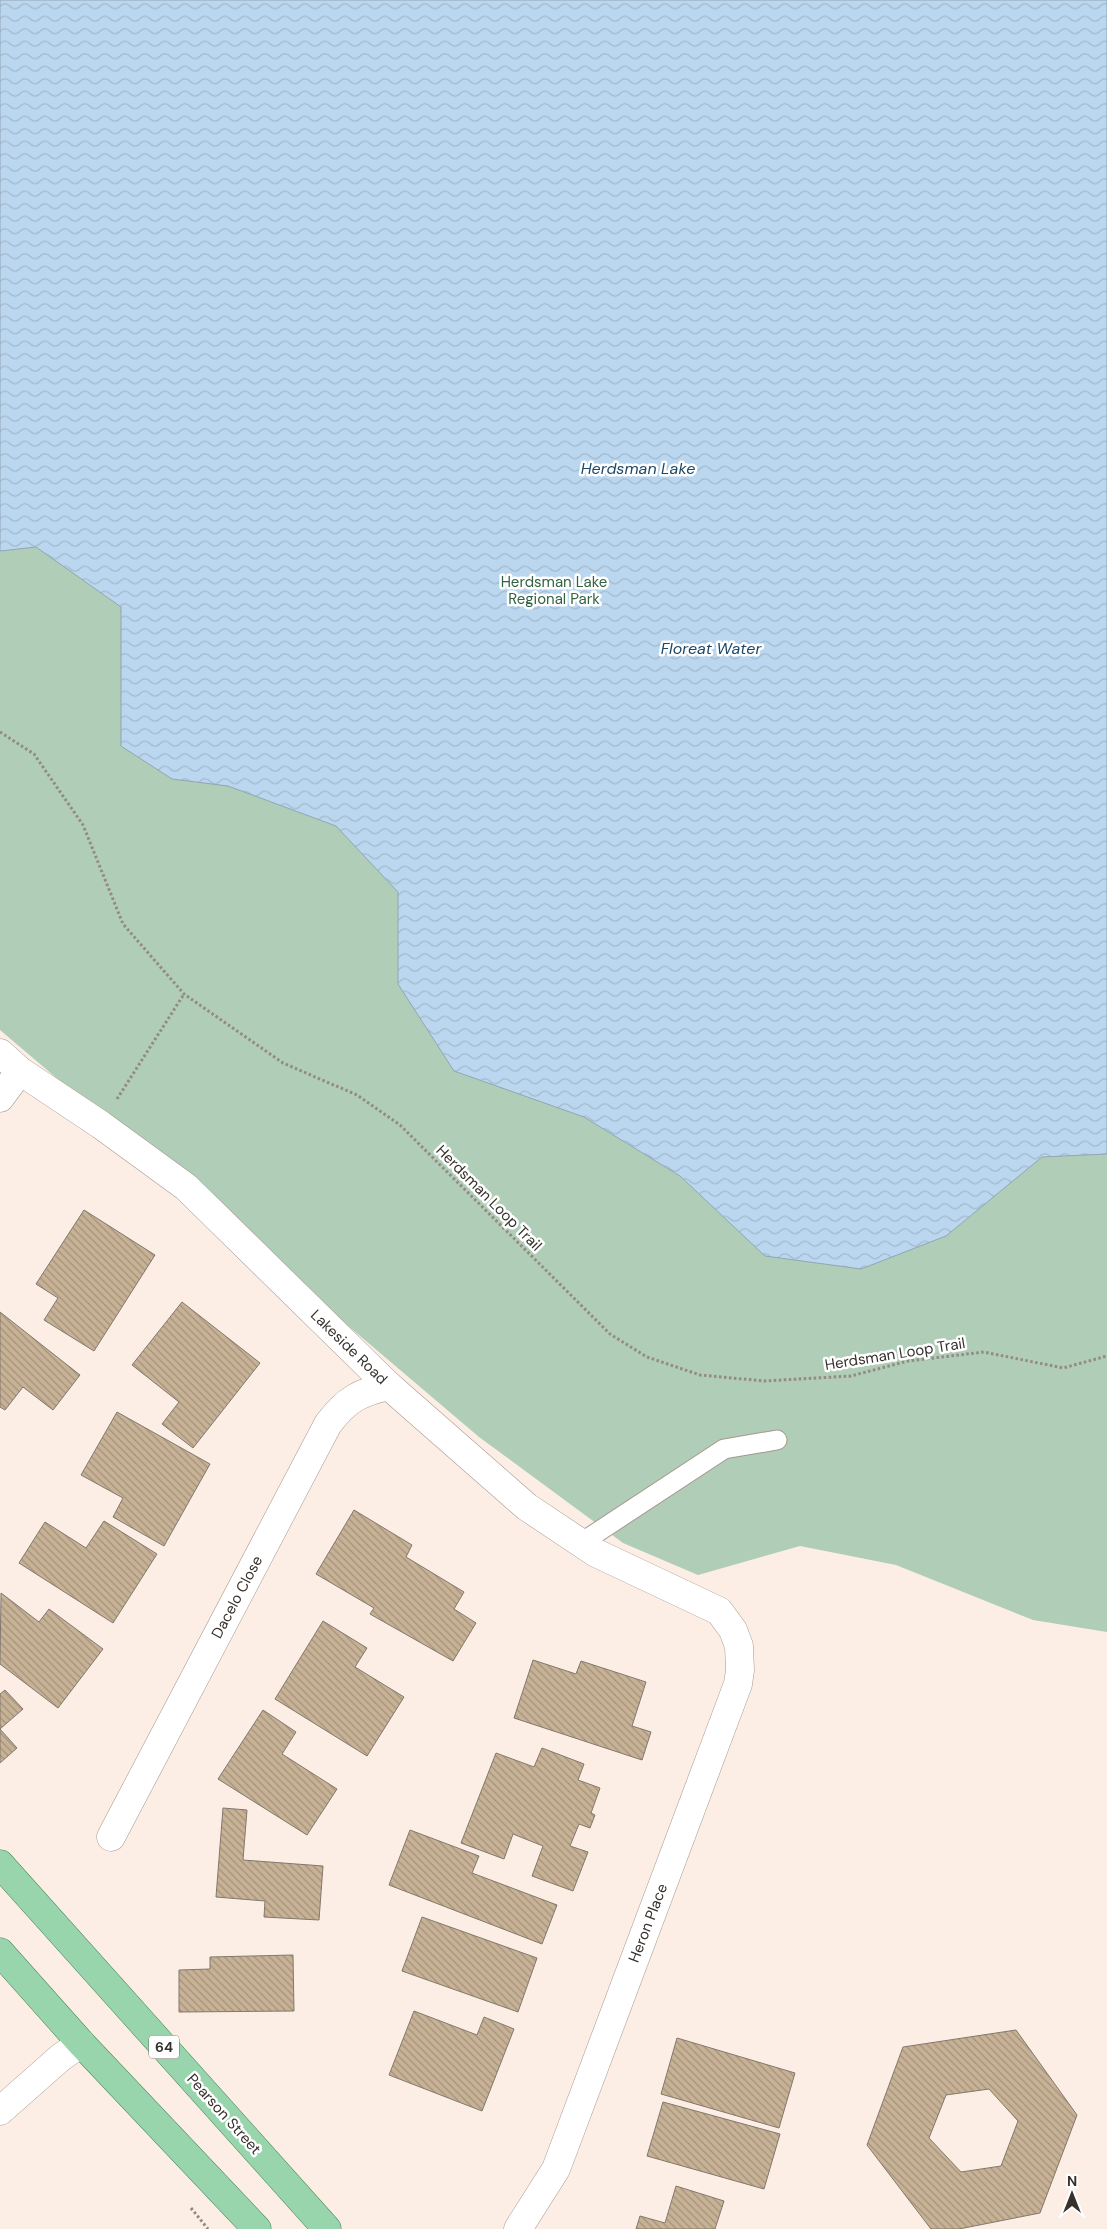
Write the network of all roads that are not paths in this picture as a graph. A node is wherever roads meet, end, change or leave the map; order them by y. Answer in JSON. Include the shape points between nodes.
{"nodes":[{"id":1,"x":0,"y":1053,"type":"edge"},
{"id":2,"x":20,"y":1071,"type":"junction"},
{"id":3,"x":0,"y":1098,"type":"edge"},
{"id":4,"x":389,"y":1386,"type":"junction"},
{"id":5,"x":778,"y":1440,"type":"dead end"},
{"id":6,"x":580,"y":1543,"type":"junction"},
{"id":7,"x":719,"y":1611,"type":"joint"},
{"id":8,"x":111,"y":1836,"type":"dead end"},
{"id":9,"x":0,"y":1864,"type":"edge"},
{"id":10,"x":0,"y":1952,"type":"edge"},
{"id":11,"x":81,"y":2043,"type":"junction"},
{"id":12,"x":0,"y":2110,"type":"edge"},
{"id":13,"x":257,"y":2229,"type":"edge"},
{"id":14,"x":327,"y":2229,"type":"edge"},
{"id":15,"x":518,"y":2229,"type":"edge"}],
"edges":[{"from":1,"to":2,"type":"street","name":"Lakeside Road"},
{"from":2,"to":3,"type":"street"},
{"from":2,"to":4,"type":"street","name":"Lakeside Road","via":[[186,1187]]},
{"from":4,"to":6,"type":"street","name":"Lakeside Road","via":[[527,1507]]},
{"from":4,"to":8,"type":"street","name":"Dacelo Close","via":[[358,1394],[328,1424]]},
{"from":5,"to":6,"type":"lane","via":[[724,1448]]},
{"from":6,"to":7,"type":"street","name":"Lakeside Road"},
{"from":7,"to":15,"type":"street","name":"Heron Place","via":[[733,1630],[738,1646],[738,1684],[556,2169]]},
{"from":9,"to":14,"type":"main road","name":"Pearson Street","number":"64"},
{"from":10,"to":11,"type":"main road"},
{"from":11,"to":12,"type":"street"},
{"from":11,"to":13,"type":"main road"}]}
